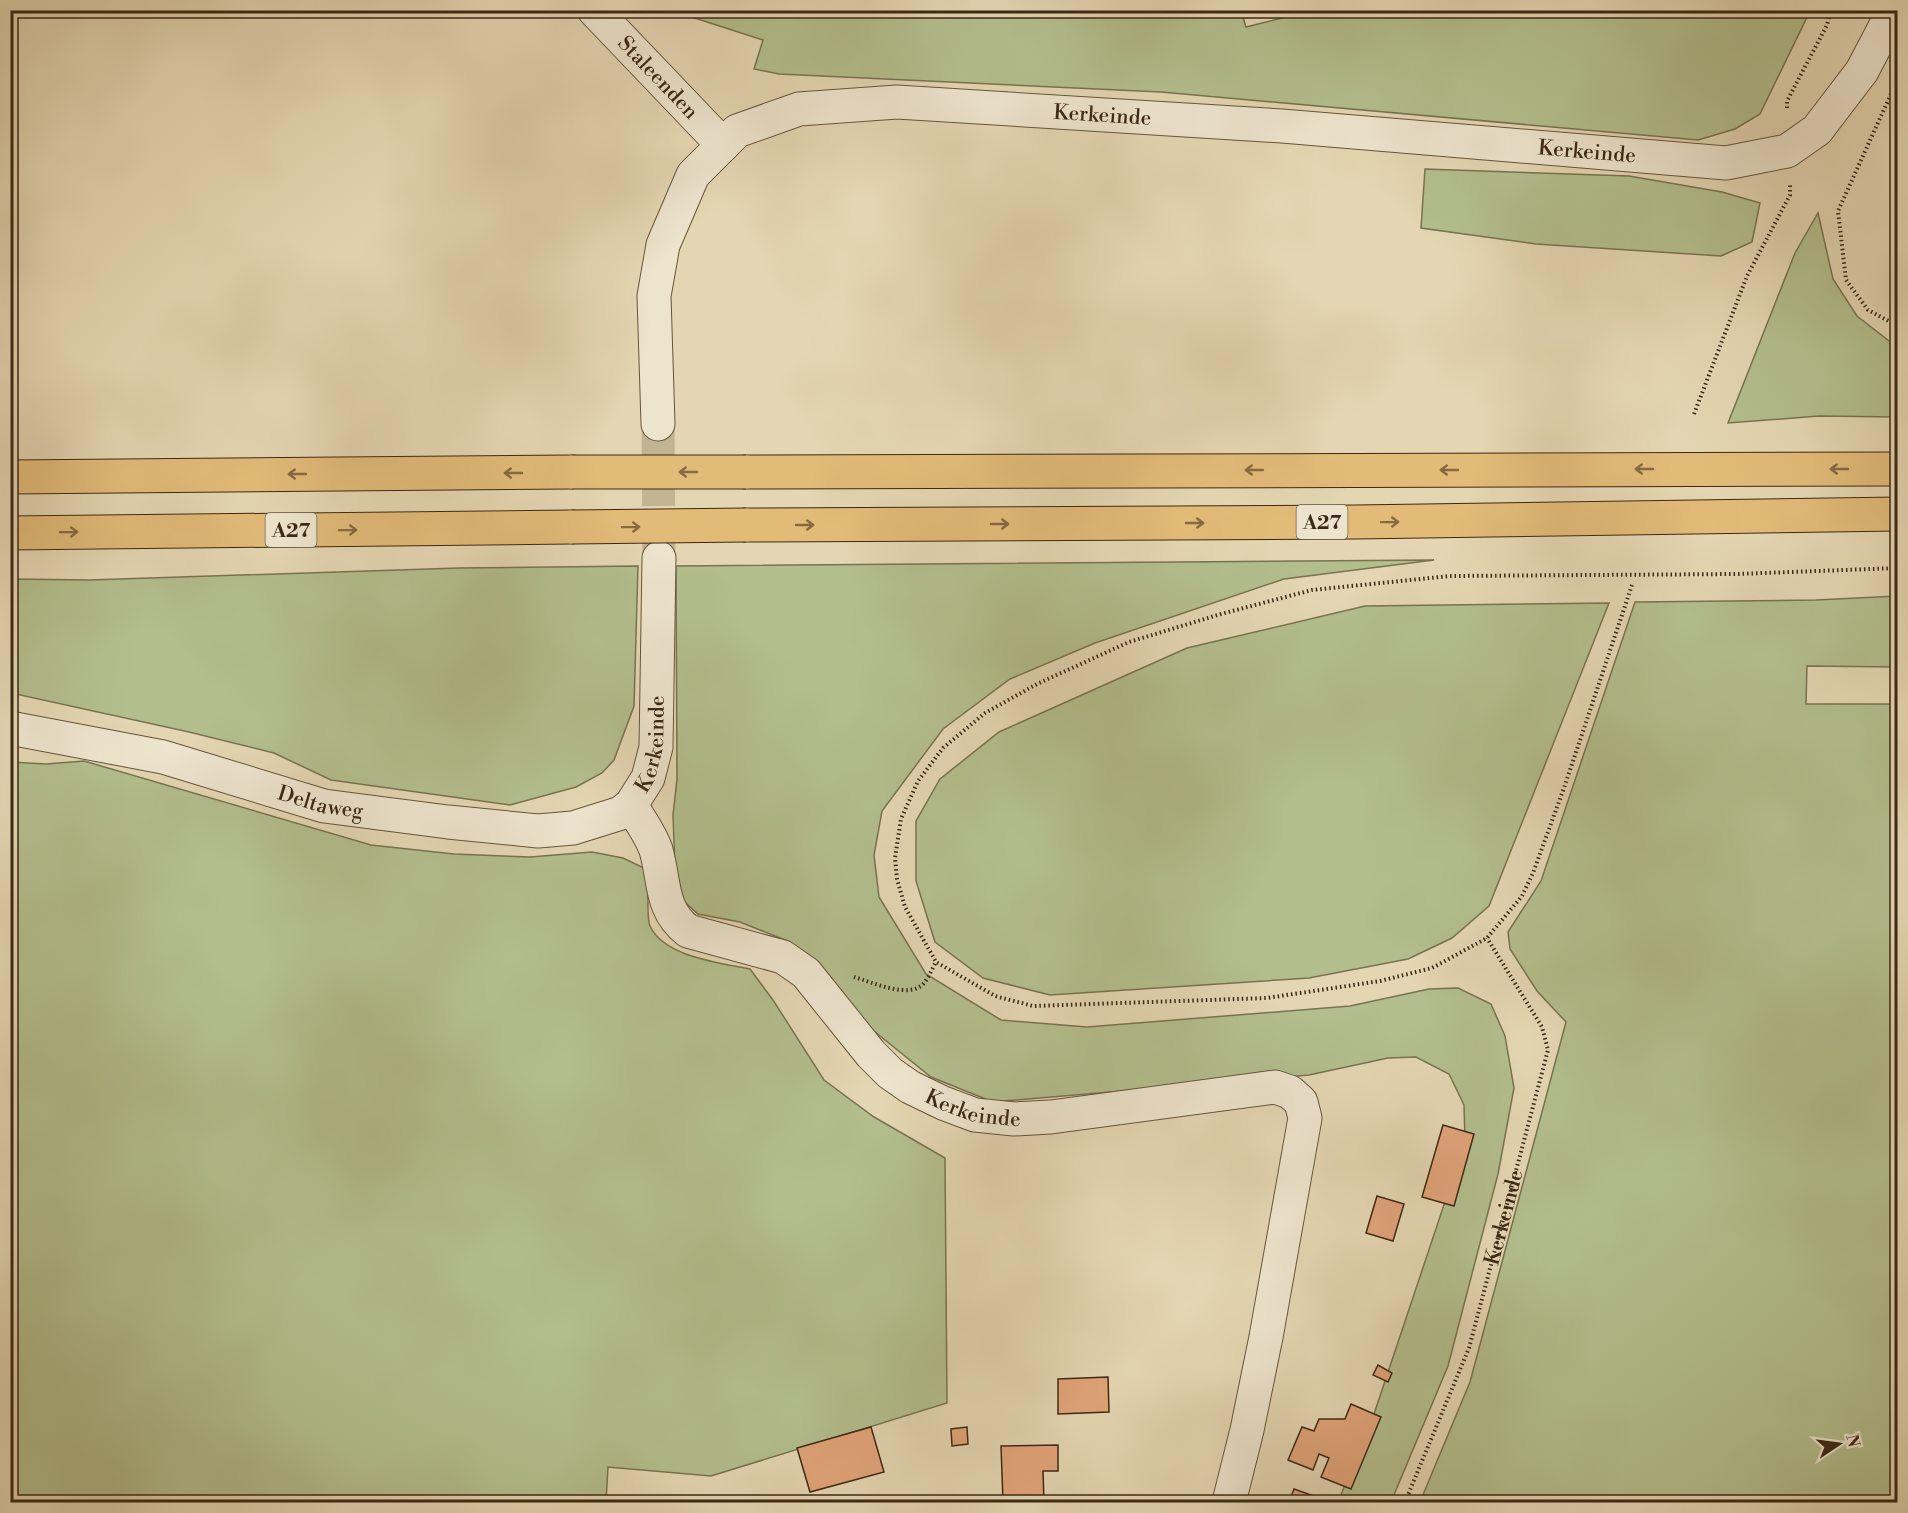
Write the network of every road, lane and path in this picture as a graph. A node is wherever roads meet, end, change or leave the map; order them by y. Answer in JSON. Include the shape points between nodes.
{"nodes":[{"id":1,"x":594,"y":10,"type":"edge"},
{"id":2,"x":1831,"y":10,"type":"edge"},
{"id":3,"x":1894,"y":10,"type":"edge"},
{"id":4,"x":1893,"y":91,"type":"dead end"},
{"id":5,"x":723,"y":145,"type":"junction"},
{"id":6,"x":1788,"y":152,"type":"junction"},
{"id":7,"x":1898,"y":326,"type":"edge"},
{"id":8,"x":1694,"y":414,"type":"dead end"},
{"id":9,"x":658,"y":424,"type":"tunnel mouth"},
{"id":10,"x":1898,"y":468,"type":"edge"},
{"id":11,"x":10,"y":477,"type":"edge"},
{"id":12,"x":1898,"y":514,"type":"edge"},
{"id":13,"x":10,"y":533,"type":"edge"},
{"id":14,"x":659,"y":558,"type":"tunnel mouth"},
{"id":15,"x":1898,"y":568,"type":"edge"},
{"id":16,"x":1632,"y":585,"type":"dead end"},
{"id":17,"x":10,"y":728,"type":"edge"},
{"id":18,"x":631,"y":805,"type":"junction"},
{"id":19,"x":1487,"y":938,"type":"junction"},
{"id":20,"x":936,"y":962,"type":"junction"},
{"id":21,"x":852,"y":976,"type":"dead end"},
{"id":22,"x":1229,"y":1503,"type":"edge"},
{"id":23,"x":1405,"y":1503,"type":"edge"}],
"edges":[{"from":1,"to":5,"type":"street","name":"Staleenden"},
{"from":2,"to":6,"type":"path","via":[[1787,101]]},
{"from":3,"to":6,"type":"street","name":"Kerkeinde","via":[[1862,71],[1817,130]]},
{"from":4,"to":7,"type":"path","via":[[1838,211],[1846,279],[1868,310]]},
{"from":5,"to":6,"type":"street","name":"Kerkeinde","via":[[737,131],[799,109],[897,102],[1282,126],[1726,163]]},
{"from":5,"to":9,"type":"street","name":"Kerkeinde","via":[[693,175],[663,245],[654,296]]},
{"from":6,"to":8,"type":"path","via":[[1790,195],[1747,276]]},
{"from":10,"to":11,"type":"highway","one_way":true,"bridge":true},
{"from":13,"to":12,"type":"highway","number":"A27","one_way":true,"bridge":true},
{"from":14,"to":18,"type":"street","name":"Kerkeinde","via":[[656,747],[648,778]]},
{"from":15,"to":20,"type":"path","via":[[1737,574],[1450,576],[1312,590],[1129,642],[1037,684],[985,713],[943,748],[918,781],[901,819],[895,858],[897,879],[905,907]]},
{"from":16,"to":19,"type":"path","via":[[1533,873],[1522,896]]},
{"from":17,"to":18,"type":"street","name":"Deltaweg","via":[[163,758],[324,806],[448,822],[538,831],[573,828],[608,819]]},
{"from":18,"to":22,"type":"street","name":"Kerkeinde","via":[[656,849],[667,905],[677,922],[688,931],[783,957],[806,972],[890,1073],[910,1088],[943,1103],[975,1115],[1014,1119],[1275,1087],[1290,1092],[1300,1102],[1305,1118],[1297,1165],[1250,1418]]},
{"from":19,"to":20,"type":"path","via":[[1432,968],[1380,981],[1268,998],[1033,1006],[995,996]]},
{"from":19,"to":23,"type":"path","name":"Kerkeinde","via":[[1542,1027],[1548,1050],[1469,1348]]},
{"from":20,"to":21,"type":"path","via":[[923,985],[912,991]]}]}
